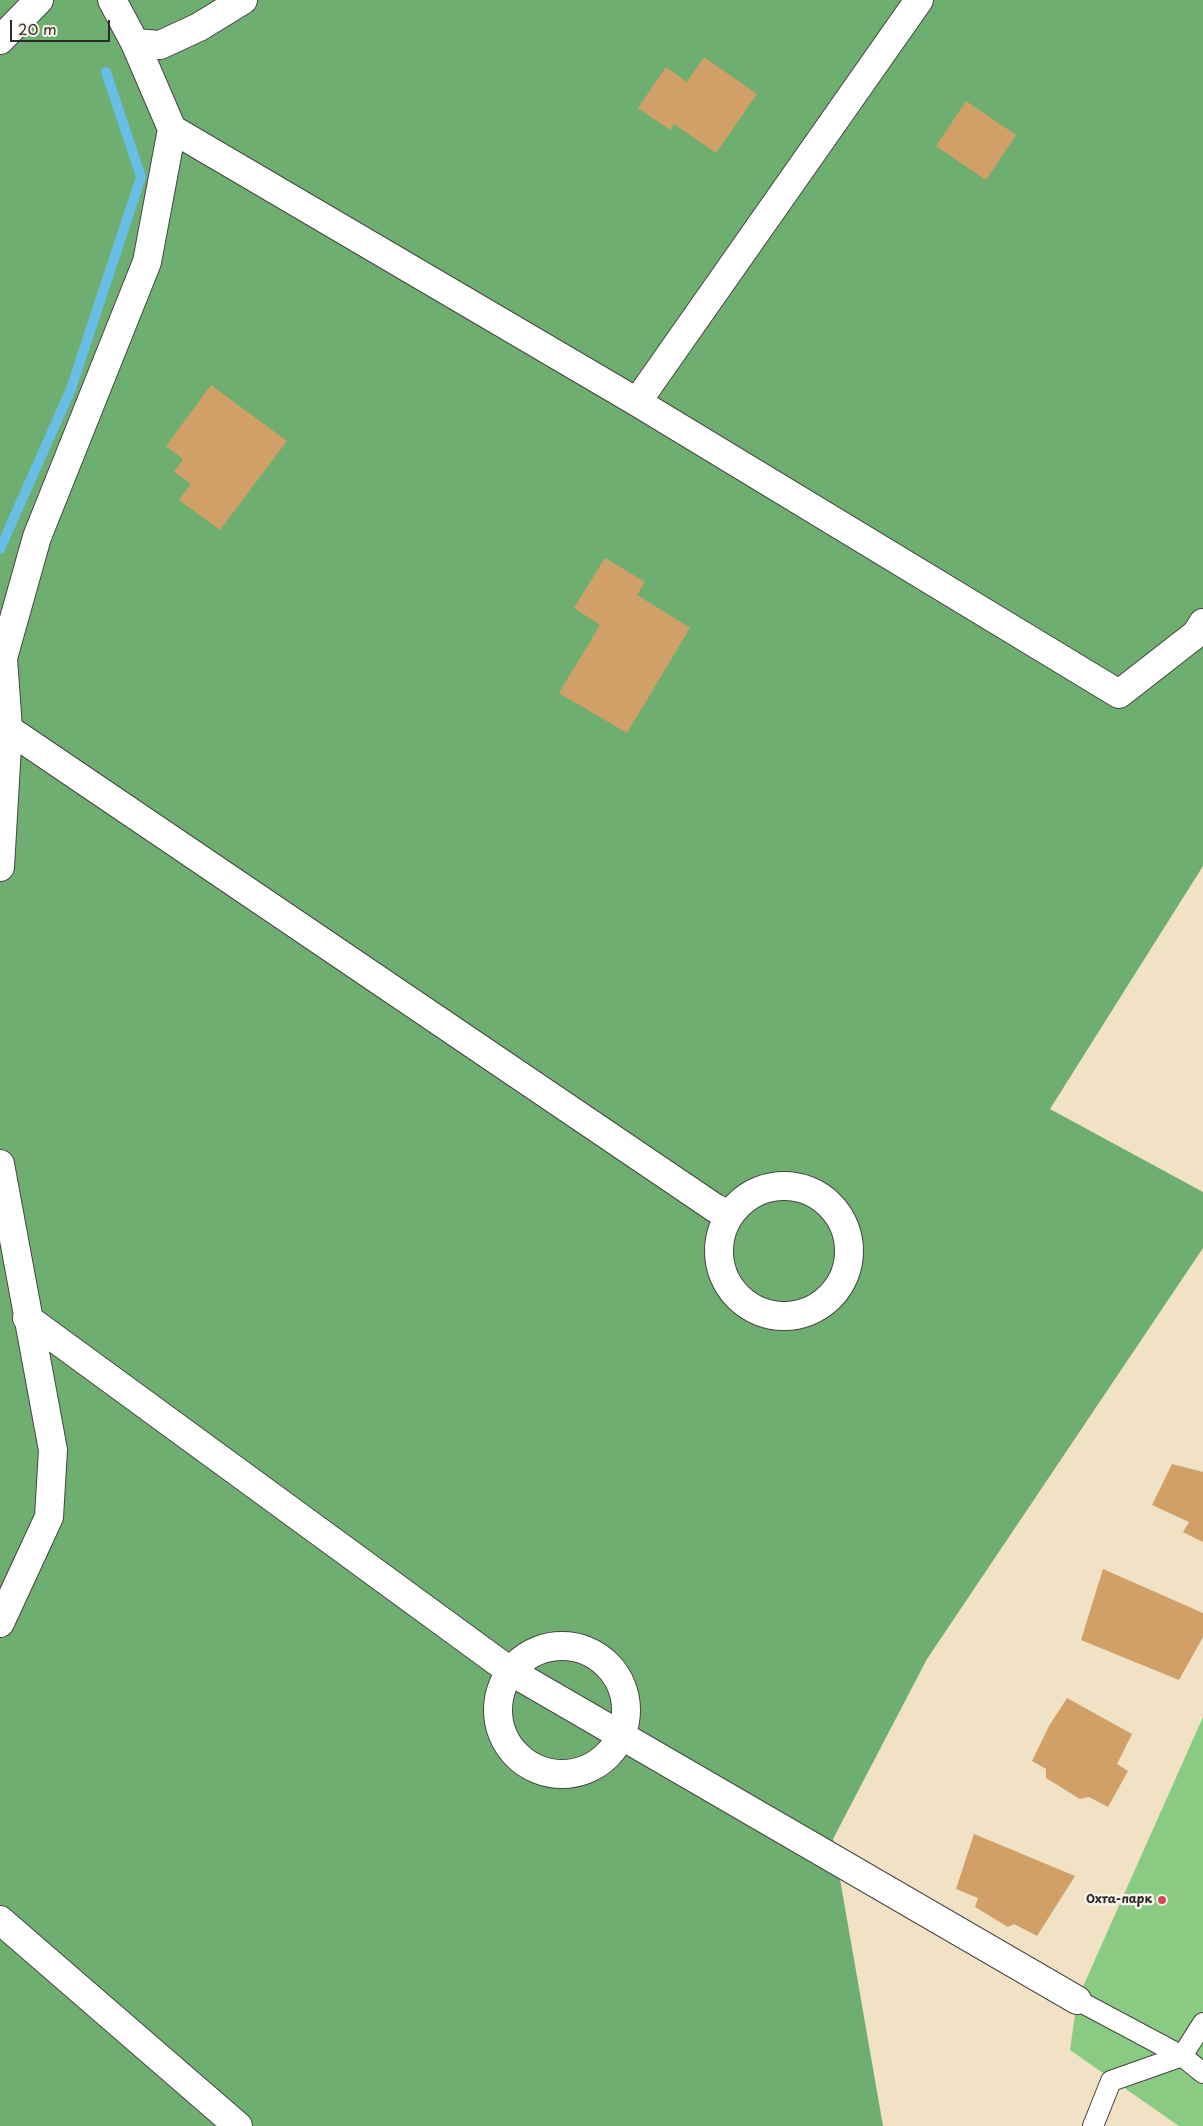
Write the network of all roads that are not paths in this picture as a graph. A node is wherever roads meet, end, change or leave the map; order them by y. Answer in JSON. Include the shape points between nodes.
{"nodes":[{"id":1,"x":39,"y":0,"type":"edge"},
{"id":2,"x":112,"y":0,"type":"edge"},
{"id":3,"x":243,"y":0,"type":"edge"},
{"id":4,"x":919,"y":0,"type":"edge"},
{"id":5,"x":0,"y":40,"type":"edge"},
{"id":6,"x":135,"y":43,"type":"junction"},
{"id":7,"x":172,"y":129,"type":"junction"},
{"id":8,"x":637,"y":402,"type":"junction"},
{"id":9,"x":1203,"y":622,"type":"edge"},
{"id":10,"x":8,"y":729,"type":"junction"},
{"id":11,"x":0,"y":867,"type":"edge"},
{"id":12,"x":0,"y":1164,"type":"edge"},
{"id":13,"x":728,"y":1214,"type":"junction"},
{"id":14,"x":27,"y":1318,"type":"junction"},
{"id":15,"x":0,"y":1622,"type":"edge"},
{"id":16,"x":510,"y":1672,"type":"junction"},
{"id":17,"x":620,"y":1735,"type":"junction"},
{"id":18,"x":0,"y":1920,"type":"edge"},
{"id":19,"x":1077,"y":2000,"type":"joint"},
{"id":20,"x":1203,"y":2023,"type":"edge"},
{"id":21,"x":1182,"y":2056,"type":"junction"},
{"id":22,"x":1203,"y":2073,"type":"edge"},
{"id":23,"x":238,"y":2126,"type":"edge"},
{"id":24,"x":1093,"y":2126,"type":"edge"}],
"edges":[{"from":1,"to":5,"type":"street"},
{"from":2,"to":6,"type":"street"},
{"from":3,"to":6,"type":"street","via":[[199,27],[160,45]]},
{"from":4,"to":8,"type":"street"},
{"from":6,"to":7,"type":"street"},
{"from":7,"to":8,"type":"street"},
{"from":7,"to":10,"type":"street","via":[[147,262],[37,537],[3,658]]},
{"from":8,"to":9,"type":"street","via":[[1119,694],[1196,634]]},
{"from":10,"to":11,"type":"street"},
{"from":10,"to":13,"type":"street"},
{"from":12,"to":14,"type":"street"},
{"from":13,"to":13,"type":"street","via":[[717,1247],[724,1281],[747,1307],[780,1318],[814,1311],[839,1288],[850,1256],[845,1230],[843,1221],[820,1196],[788,1184],[754,1191]]},
{"from":14,"to":15,"type":"street","via":[[53,1450],[49,1517]]},
{"from":14,"to":16,"type":"street"},
{"from":16,"to":17,"type":"street"},
{"from":16,"to":17,"type":"street","via":[[511,1668],[545,1646],[586,1648],[617,1674],[628,1714]]},
{"from":16,"to":17,"type":"street","via":[[496,1706],[507,1745],[538,1771],[579,1774],[613,1752]]},
{"from":17,"to":19,"type":"street"},
{"from":18,"to":23,"type":"street"},
{"from":19,"to":21,"type":"lane"},
{"from":20,"to":21,"type":"lane"},
{"from":21,"to":22,"type":"lane"},
{"from":21,"to":24,"type":"lane","via":[[1111,2081]]}]}
